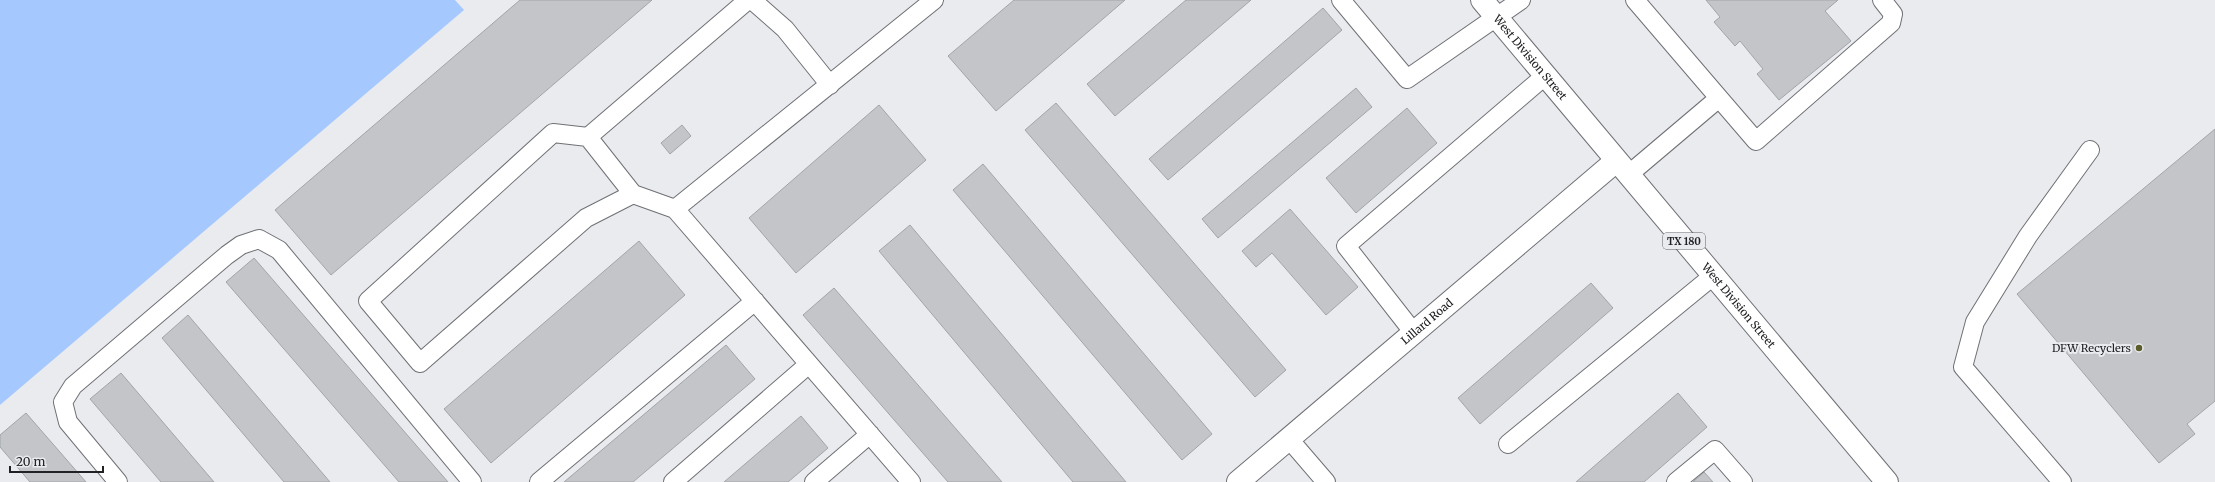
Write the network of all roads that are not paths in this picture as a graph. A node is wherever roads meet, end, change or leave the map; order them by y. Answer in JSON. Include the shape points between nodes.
{"nodes":[{"id":1,"x":748,"y":0,"type":"edge"},
{"id":2,"x":752,"y":0,"type":"edge"},
{"id":3,"x":934,"y":0,"type":"edge"},
{"id":4,"x":1341,"y":0,"type":"edge"},
{"id":5,"x":1482,"y":0,"type":"edge"},
{"id":6,"x":1521,"y":0,"type":"edge"},
{"id":7,"x":1635,"y":0,"type":"edge"},
{"id":8,"x":1882,"y":0,"type":"edge"},
{"id":9,"x":1497,"y":17,"type":"junction"},
{"id":10,"x":1546,"y":75,"type":"junction"},
{"id":11,"x":830,"y":84,"type":"junction"},
{"id":12,"x":1719,"y":98,"type":"junction"},
{"id":13,"x":588,"y":137,"type":"junction"},
{"id":14,"x":2090,"y":150,"type":"dead end"},
{"id":15,"x":1622,"y":168,"type":"junction"},
{"id":16,"x":633,"y":194,"type":"junction"},
{"id":17,"x":676,"y":208,"type":"junction"},
{"id":18,"x":1713,"y":276,"type":"junction"},
{"id":19,"x":755,"y":300,"type":"junction"},
{"id":20,"x":1414,"y":333,"type":"junction"},
{"id":21,"x":809,"y":364,"type":"junction"},
{"id":22,"x":870,"y":434,"type":"junction"},
{"id":23,"x":1289,"y":439,"type":"junction"},
{"id":24,"x":1508,"y":444,"type":"dead end"},
{"id":25,"x":118,"y":482,"type":"edge"},
{"id":26,"x":472,"y":482,"type":"edge"},
{"id":27,"x":539,"y":482,"type":"edge"},
{"id":28,"x":673,"y":482,"type":"edge"},
{"id":29,"x":814,"y":482,"type":"edge"},
{"id":30,"x":910,"y":482,"type":"edge"},
{"id":31,"x":1238,"y":482,"type":"edge"},
{"id":32,"x":1326,"y":482,"type":"edge"},
{"id":33,"x":1676,"y":482,"type":"edge"},
{"id":34,"x":1743,"y":482,"type":"edge"},
{"id":35,"x":1887,"y":482,"type":"edge"},
{"id":36,"x":2062,"y":482,"type":"edge"}],
"edges":[{"from":1,"to":13,"type":"lane"},
{"from":2,"to":11,"type":"lane","via":[[785,29]]},
{"from":3,"to":11,"type":"lane"},
{"from":4,"to":9,"type":"lane","via":[[1407,79]]},
{"from":5,"to":9,"type":"main road","name":"West Division Street","number":"TX 180"},
{"from":6,"to":9,"type":"lane"},
{"from":7,"to":12,"type":"lane"},
{"from":8,"to":12,"type":"lane","via":[[1893,14],[1890,23],[1756,141]]},
{"from":9,"to":10,"type":"main road","name":"West Division Street","number":"TX 180"},
{"from":10,"to":15,"type":"main road","name":"West Division Street","number":"TX 180"},
{"from":10,"to":20,"type":"lane","via":[[1346,246]]},
{"from":11,"to":17,"type":"lane"},
{"from":12,"to":15,"type":"lane"},
{"from":13,"to":16,"type":"lane"},
{"from":13,"to":16,"type":"lane","via":[[554,133],[368,301],[420,363],[586,218]]},
{"from":14,"to":36,"type":"lane","via":[[2028,236],[1975,322],[1963,367]]},
{"from":15,"to":18,"type":"main road","name":"West Division Street","number":"TX 180"},
{"from":15,"to":20,"type":"main road","name":"Lillard Road"},
{"from":16,"to":17,"type":"lane"},
{"from":17,"to":19,"type":"lane"},
{"from":18,"to":24,"type":"lane"},
{"from":18,"to":35,"type":"main road","name":"West Division Street","number":"TX 180"},
{"from":19,"to":21,"type":"lane"},
{"from":19,"to":27,"type":"lane"},
{"from":20,"to":23,"type":"main road","name":"Lillard Road"},
{"from":21,"to":22,"type":"lane"},
{"from":21,"to":28,"type":"lane"},
{"from":22,"to":29,"type":"lane"},
{"from":22,"to":30,"type":"lane"},
{"from":23,"to":31,"type":"main road","name":"Lillard Road"},
{"from":23,"to":32,"type":"lane"},
{"from":25,"to":26,"type":"lane","via":[[68,422],[63,402],[73,386],[227,255],[241,245],[259,239],[279,250]]},
{"from":33,"to":34,"type":"lane","via":[[1714,450]]}]}
